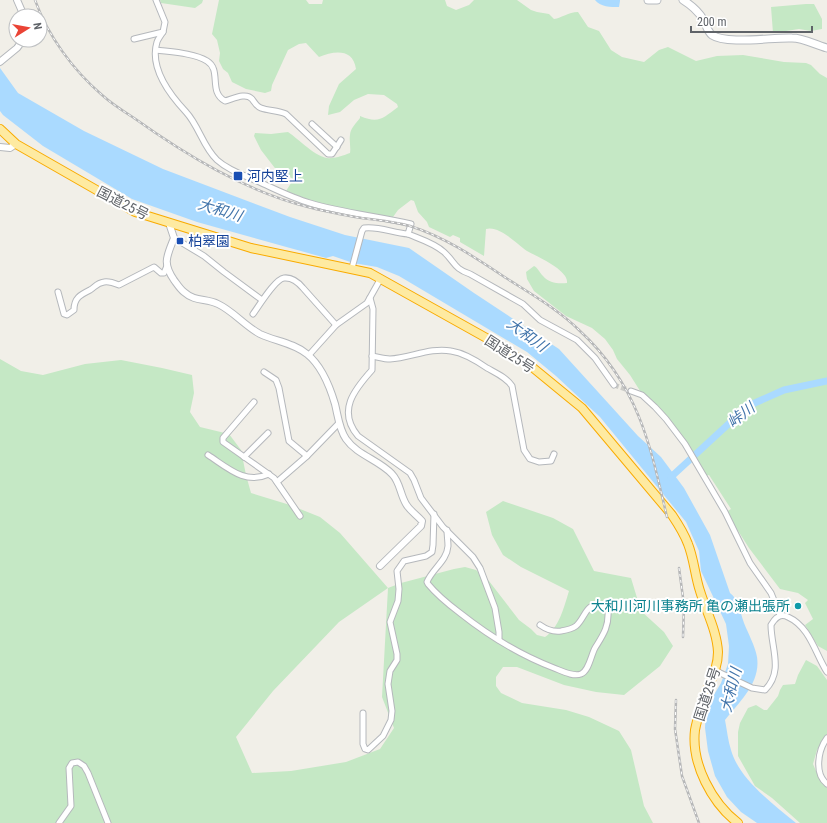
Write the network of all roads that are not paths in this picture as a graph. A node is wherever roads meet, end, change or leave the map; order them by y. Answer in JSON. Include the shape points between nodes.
{"nodes":[{"id":1,"x":156,"y":0,"type":"edge"},
{"id":2,"x":648,"y":0,"type":"edge"},
{"id":3,"x":657,"y":0,"type":"edge"},
{"id":4,"x":683,"y":0,"type":"edge"},
{"id":5,"x":163,"y":32,"type":"junction"},
{"id":6,"x":134,"y":39,"type":"dead end"},
{"id":7,"x":825,"y":46,"type":"edge"},
{"id":8,"x":17,"y":48,"type":"edge"},
{"id":9,"x":156,"y":50,"type":"junction"},
{"id":10,"x":0,"y":62,"type":"edge"},
{"id":11,"x":312,"y":124,"type":"dead end"},
{"id":12,"x":0,"y":129,"type":"edge"},
{"id":13,"x":341,"y":140,"type":"dead end"},
{"id":14,"x":16,"y":144,"type":"junction"},
{"id":15,"x":0,"y":147,"type":"edge"},
{"id":16,"x":336,"y":147,"type":"junction"},
{"id":17,"x":169,"y":223,"type":"junction"},
{"id":18,"x":408,"y":234,"type":"junction"},
{"id":19,"x":174,"y":238,"type":"junction"},
{"id":20,"x":352,"y":264,"type":"junction"},
{"id":21,"x":167,"y":266,"type":"junction"},
{"id":22,"x":381,"y":278,"type":"junction"},
{"id":23,"x":58,"y":292,"type":"dead end"},
{"id":24,"x":370,"y":298,"type":"junction"},
{"id":25,"x":262,"y":300,"type":"junction"},
{"id":26,"x":254,"y":314,"type":"dead end"},
{"id":27,"x":336,"y":325,"type":"junction"},
{"id":28,"x":309,"y":355,"type":"junction"},
{"id":29,"x":372,"y":356,"type":"junction"},
{"id":30,"x":264,"y":372,"type":"dead end"},
{"id":31,"x":614,"y":385,"type":"tunnel mouth"},
{"id":32,"x":630,"y":391,"type":"tunnel mouth"},
{"id":33,"x":254,"y":402,"type":"dead end"},
{"id":34,"x":339,"y":424,"type":"junction"},
{"id":35,"x":268,"y":433,"type":"dead end"},
{"id":36,"x":554,"y":454,"type":"dead end"},
{"id":37,"x":208,"y":456,"type":"dead end"},
{"id":38,"x":307,"y":456,"type":"junction"},
{"id":39,"x":244,"y":457,"type":"junction"},
{"id":40,"x":269,"y":474,"type":"junction"},
{"id":41,"x":277,"y":482,"type":"junction"},
{"id":42,"x":434,"y":514,"type":"junction"},
{"id":43,"x":300,"y":516,"type":"dead end"},
{"id":44,"x":447,"y":530,"type":"junction"},
{"id":45,"x":380,"y":566,"type":"dead end"},
{"id":46,"x":780,"y":615,"type":"junction"},
{"id":47,"x":540,"y":625,"type":"dead end"},
{"id":48,"x":499,"y":640,"type":"junction"},
{"id":49,"x":718,"y":672,"type":"junction"},
{"id":50,"x":827,"y":672,"type":"edge"},
{"id":51,"x":363,"y":713,"type":"dead end"},
{"id":52,"x":827,"y":738,"type":"edge"},
{"id":53,"x":827,"y":784,"type":"edge"},
{"id":54,"x":59,"y":823,"type":"edge"},
{"id":55,"x":108,"y":823,"type":"edge"},
{"id":56,"x":738,"y":823,"type":"edge"}],
"edges":[{"from":1,"to":5,"type":"street","via":[[166,22]]},
{"from":2,"to":3,"type":"main road"},
{"from":4,"to":7,"type":"main road","via":[[698,12],[708,30],[717,37],[797,38]]},
{"from":5,"to":6,"type":"street"},
{"from":5,"to":9,"type":"street"},
{"from":8,"to":10,"type":"street"},
{"from":9,"to":16,"type":"street","via":[[190,55],[208,62],[214,69],[219,98],[225,101],[250,97],[262,109],[286,114],[328,154],[332,154]]},
{"from":9,"to":18,"type":"street","via":[[157,65],[165,85],[192,118],[209,151],[219,162],[310,203],[411,224]]},
{"from":11,"to":16,"type":"street"},
{"from":12,"to":14,"type":"highway","name":"国道25号"},
{"from":13,"to":16,"type":"street"},
{"from":14,"to":15,"type":"street","via":[[10,148]]},
{"from":14,"to":17,"type":"highway","name":"国道25号","via":[[135,212]]},
{"from":17,"to":19,"type":"street"},
{"from":17,"to":20,"type":"highway","name":"国道25号","via":[[251,248]]},
{"from":18,"to":20,"type":"street","via":[[381,228],[364,228]]},
{"from":18,"to":31,"type":"street","via":[[430,243],[444,252],[460,271],[523,304],[540,320],[577,340],[595,358]]},
{"from":19,"to":21,"type":"street"},
{"from":19,"to":25,"type":"street","via":[[204,256]]},
{"from":20,"to":22,"type":"highway","name":"国道25号"},
{"from":21,"to":23,"type":"street","via":[[164,273],[154,266],[119,285],[109,282],[98,283],[76,299],[74,310],[67,315],[64,314]]},
{"from":21,"to":28,"type":"street","via":[[177,285],[184,292],[197,300],[218,304],[258,333]]},
{"from":22,"to":24,"type":"street"},
{"from":22,"to":49,"type":"highway","name":"国道25号","via":[[532,367],[582,408],[610,440],[672,515],[685,538],[717,644]]},
{"from":24,"to":27,"type":"street","via":[[367,303]]},
{"from":24,"to":29,"type":"street","via":[[373,309]]},
{"from":25,"to":26,"type":"street"},
{"from":25,"to":27,"type":"street","via":[[279,280],[289,278],[298,282]]},
{"from":27,"to":28,"type":"street"},
{"from":28,"to":34,"type":"street","via":[[332,392]]},
{"from":29,"to":36,"type":"street","via":[[392,359],[439,350],[461,354],[480,363],[508,380],[512,386],[524,450],[530,459],[539,462],[551,461]]},
{"from":29,"to":42,"type":"street","via":[[372,370],[351,397],[348,419],[358,436],[410,473],[421,498]]},
{"from":30,"to":38,"type":"street","via":[[276,380],[279,388],[289,441]]},
{"from":32,"to":46,"type":"street","via":[[642,395],[655,407],[685,444],[719,501],[750,563],[771,593]]},
{"from":33,"to":39,"type":"street","via":[[223,438],[223,442]]},
{"from":34,"to":38,"type":"street"},
{"from":34,"to":45,"type":"street","via":[[352,445],[393,475],[407,505],[422,521],[421,526]]},
{"from":35,"to":39,"type":"street"},
{"from":37,"to":40,"type":"street","via":[[245,478],[261,478]]},
{"from":38,"to":41,"type":"street"},
{"from":39,"to":40,"type":"street"},
{"from":40,"to":41,"type":"street"},
{"from":41,"to":43,"type":"street"},
{"from":42,"to":44,"type":"street"},
{"from":42,"to":51,"type":"street","via":[[432,552],[404,561],[397,571],[400,589],[390,622],[397,654],[388,684],[391,720],[383,736],[368,750],[364,749],[362,744]]},
{"from":44,"to":48,"type":"street","via":[[480,568],[495,608]]},
{"from":44,"to":48,"type":"street","via":[[446,555],[427,582],[444,601]]},
{"from":46,"to":49,"type":"street","via":[[771,625],[776,666],[775,674],[765,690],[752,688]]},
{"from":46,"to":50,"type":"street","via":[[798,622],[816,649]]},
{"from":47,"to":48,"type":"street","via":[[556,632],[571,629],[588,609],[596,604],[608,611],[609,622],[586,670],[581,674],[565,673],[531,659]]},
{"from":49,"to":56,"type":"highway","name":"国道25号","via":[[705,696],[695,731],[695,744],[699,764],[716,800]]},
{"from":52,"to":53,"type":"street","via":[[819,755],[821,777]]},
{"from":54,"to":55,"type":"street","via":[[71,806],[70,768],[72,763],[78,762],[88,773]]}]}
